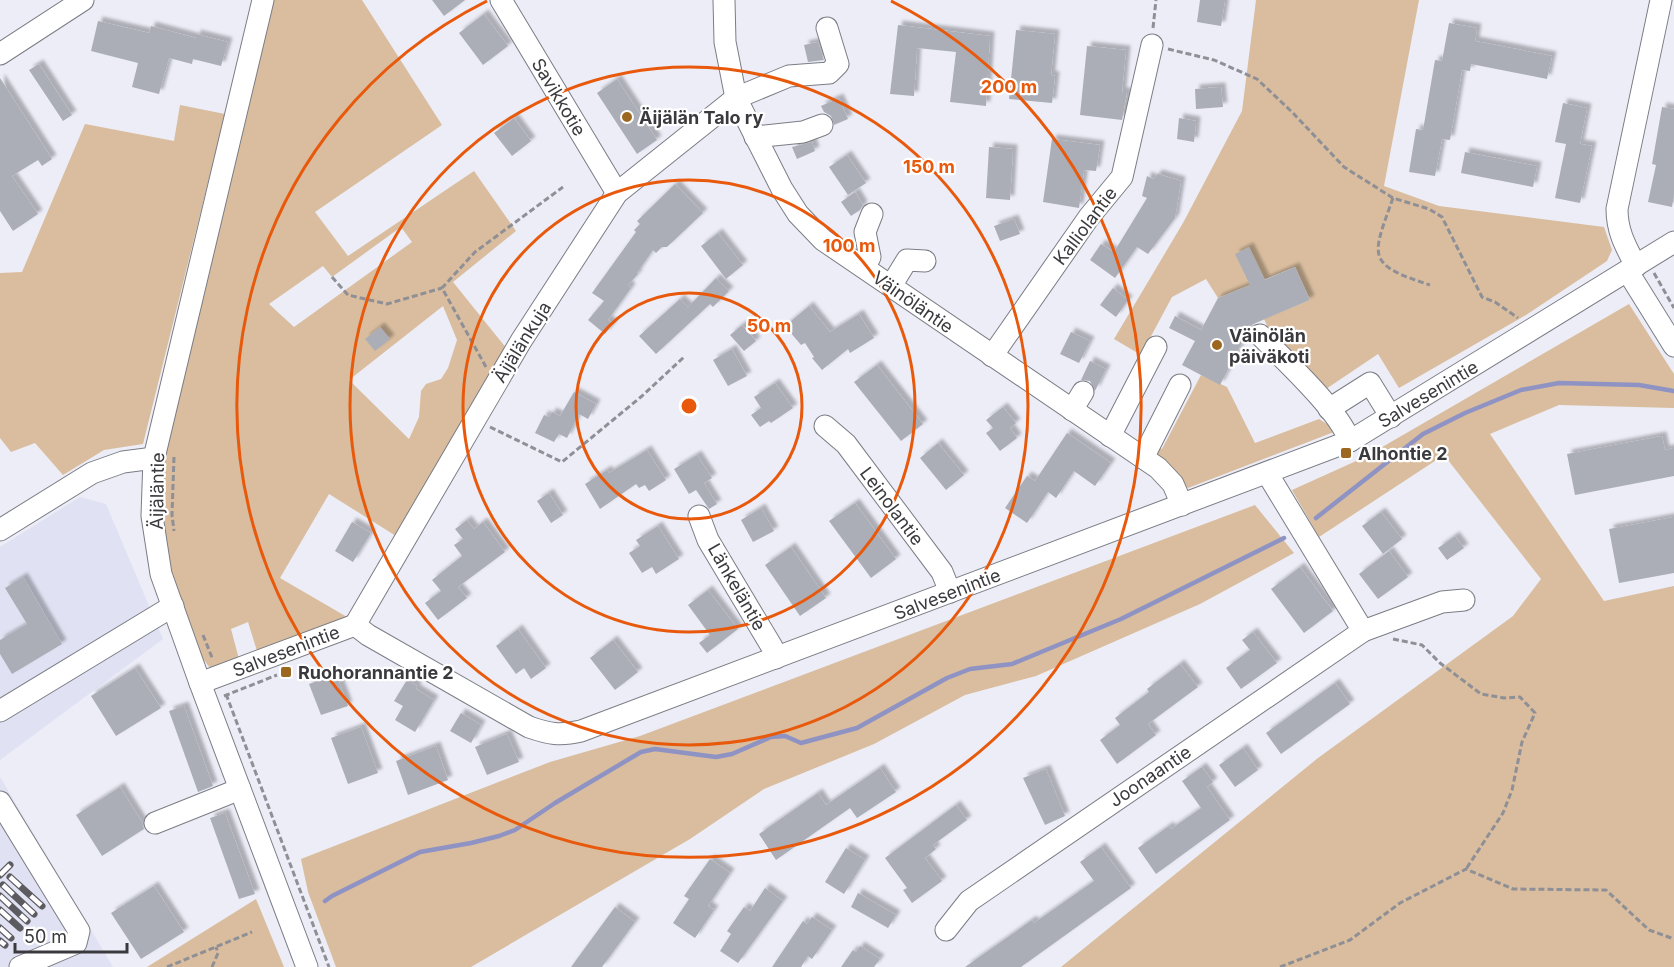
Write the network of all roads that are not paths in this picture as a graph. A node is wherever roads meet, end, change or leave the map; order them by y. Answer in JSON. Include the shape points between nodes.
{"nodes":[{"id":1,"x":83,"y":0,"type":"edge"},
{"id":2,"x":261,"y":0,"type":"edge"},
{"id":3,"x":501,"y":0,"type":"edge"},
{"id":4,"x":724,"y":0,"type":"edge"},
{"id":5,"x":1661,"y":0,"type":"edge"},
{"id":6,"x":827,"y":28,"type":"dead end"},
{"id":7,"x":1152,"y":45,"type":"road end"},
{"id":8,"x":0,"y":54,"type":"edge"},
{"id":9,"x":736,"y":98,"type":"junction"},
{"id":10,"x":822,"y":125,"type":"dead end"},
{"id":11,"x":755,"y":136,"type":"junction"},
{"id":12,"x":617,"y":193,"type":"junction"},
{"id":13,"x":872,"y":214,"type":"dead end"},
{"id":14,"x":1674,"y":242,"type":"edge"},
{"id":15,"x":925,"y":261,"type":"dead end"},
{"id":16,"x":1637,"y":266,"type":"junction"},
{"id":17,"x":864,"y":267,"type":"junction"},
{"id":18,"x":891,"y":286,"type":"junction"},
{"id":19,"x":1260,"y":335,"type":"dead end"},
{"id":20,"x":1156,"y":346,"type":"dead end"},
{"id":21,"x":1674,"y":346,"type":"edge"},
{"id":22,"x":993,"y":356,"type":"junction"},
{"id":23,"x":1180,"y":385,"type":"dead end"},
{"id":24,"x":1329,"y":409,"type":"junction"},
{"id":25,"x":1390,"y":417,"type":"junction"},
{"id":26,"x":825,"y":426,"type":"dead end"},
{"id":27,"x":1110,"y":436,"type":"junction"},
{"id":28,"x":1350,"y":441,"type":"junction"},
{"id":29,"x":164,"y":456,"type":"junction"},
{"id":30,"x":1143,"y":458,"type":"junction"},
{"id":31,"x":1268,"y":473,"type":"junction"},
{"id":32,"x":1182,"y":505,"type":"junction"},
{"id":33,"x":699,"y":516,"type":"dead end"},
{"id":34,"x":0,"y":530,"type":"edge"},
{"id":35,"x":950,"y":592,"type":"junction"},
{"id":36,"x":1464,"y":600,"type":"dead end"},
{"id":37,"x":173,"y":606,"type":"junction"},
{"id":38,"x":355,"y":625,"type":"junction"},
{"id":39,"x":1372,"y":627,"type":"junction"},
{"id":40,"x":776,"y":658,"type":"junction"},
{"id":41,"x":209,"y":680,"type":"junction"},
{"id":42,"x":0,"y":711,"type":"edge"},
{"id":43,"x":240,"y":789,"type":"junction"},
{"id":44,"x":0,"y":802,"type":"edge"},
{"id":45,"x":155,"y":823,"type":"dead end"},
{"id":46,"x":946,"y":930,"type":"dead end"},
{"id":47,"x":20,"y":967,"type":"edge"},
{"id":48,"x":307,"y":967,"type":"edge"}],
"edges":[{"from":1,"to":8,"type":"street"},
{"from":2,"to":29,"type":"street","name":"Äijäläntie"},
{"from":3,"to":12,"type":"street","name":"Savikkotie"},
{"from":4,"to":9,"type":"street","name":"Väinöläntie","via":[[725,42]]},
{"from":5,"to":16,"type":"street","via":[[1617,209],[1620,237]]},
{"from":6,"to":9,"type":"street","name":"Äijälänkuja","via":[[838,64],[835,69],[829,73],[789,76]]},
{"from":7,"to":22,"type":"street","name":"Kalliolantie","via":[[1122,177],[1089,217]]},
{"from":9,"to":11,"type":"street","name":"Väinöläntie"},
{"from":9,"to":12,"type":"street","name":"Äijälänkuja"},
{"from":10,"to":11,"type":"street","via":[[803,132]]},
{"from":11,"to":17,"type":"street","name":"Väinöläntie","via":[[798,214],[823,240]]},
{"from":12,"to":38,"type":"street","name":"Äijälänkuja","via":[[521,341]]},
{"from":13,"to":17,"type":"street","via":[[865,232],[870,257]]},
{"from":14,"to":16,"type":"street","name":"Salvesenintie"},
{"from":15,"to":18,"type":"street","via":[[907,260]]},
{"from":16,"to":21,"type":"street"},
{"from":16,"to":25,"type":"street","name":"Salvesenintie"},
{"from":17,"to":18,"type":"street","name":"Väinöläntie"},
{"from":18,"to":22,"type":"street","name":"Väinöläntie"},
{"from":19,"to":24,"type":"street"},
{"from":20,"to":27,"type":"street"},
{"from":22,"to":27,"type":"street","name":"Väinöläntie","via":[[1077,401]]},
{"from":23,"to":30,"type":"street"},
{"from":24,"to":25,"type":"street","via":[[1370,383]]},
{"from":24,"to":28,"type":"street"},
{"from":25,"to":28,"type":"street","name":"Salvesenintie"},
{"from":26,"to":35,"type":"street","name":"Leinolantie","via":[[853,453],[942,572]]},
{"from":27,"to":30,"type":"street","name":"Väinöläntie"},
{"from":28,"to":31,"type":"street","name":"Salvesenintie"},
{"from":29,"to":34,"type":"street","via":[[123,462],[92,473]]},
{"from":29,"to":37,"type":"street","name":"Äijäläntie","via":[[152,516],[162,574]]},
{"from":30,"to":32,"type":"street","name":"Väinöläntie","via":[[1173,484]]},
{"from":31,"to":32,"type":"street","name":"Salvesenintie"},
{"from":31,"to":39,"type":"street"},
{"from":32,"to":35,"type":"street","name":"Salvesenintie"},
{"from":33,"to":40,"type":"street","name":"Länkeläntie","via":[[708,540]]},
{"from":35,"to":40,"type":"street","name":"Salvesenintie"},
{"from":36,"to":39,"type":"street","name":"Joonaantie","via":[[1442,602]]},
{"from":37,"to":41,"type":"street","name":"Äijäläntie"},
{"from":37,"to":42,"type":"street"},
{"from":38,"to":40,"type":"street","name":"Salvesenintie","via":[[529,727],[565,735]]},
{"from":38,"to":41,"type":"street","name":"Salvesenintie"},
{"from":39,"to":46,"type":"street","name":"Joonaantie","via":[[969,901]]},
{"from":41,"to":43,"type":"street","name":"Äijäläntie"},
{"from":43,"to":45,"type":"street"},
{"from":43,"to":48,"type":"street","name":"Äijäläntie"},
{"from":44,"to":47,"type":"street","via":[[79,931],[75,943]]}]}
